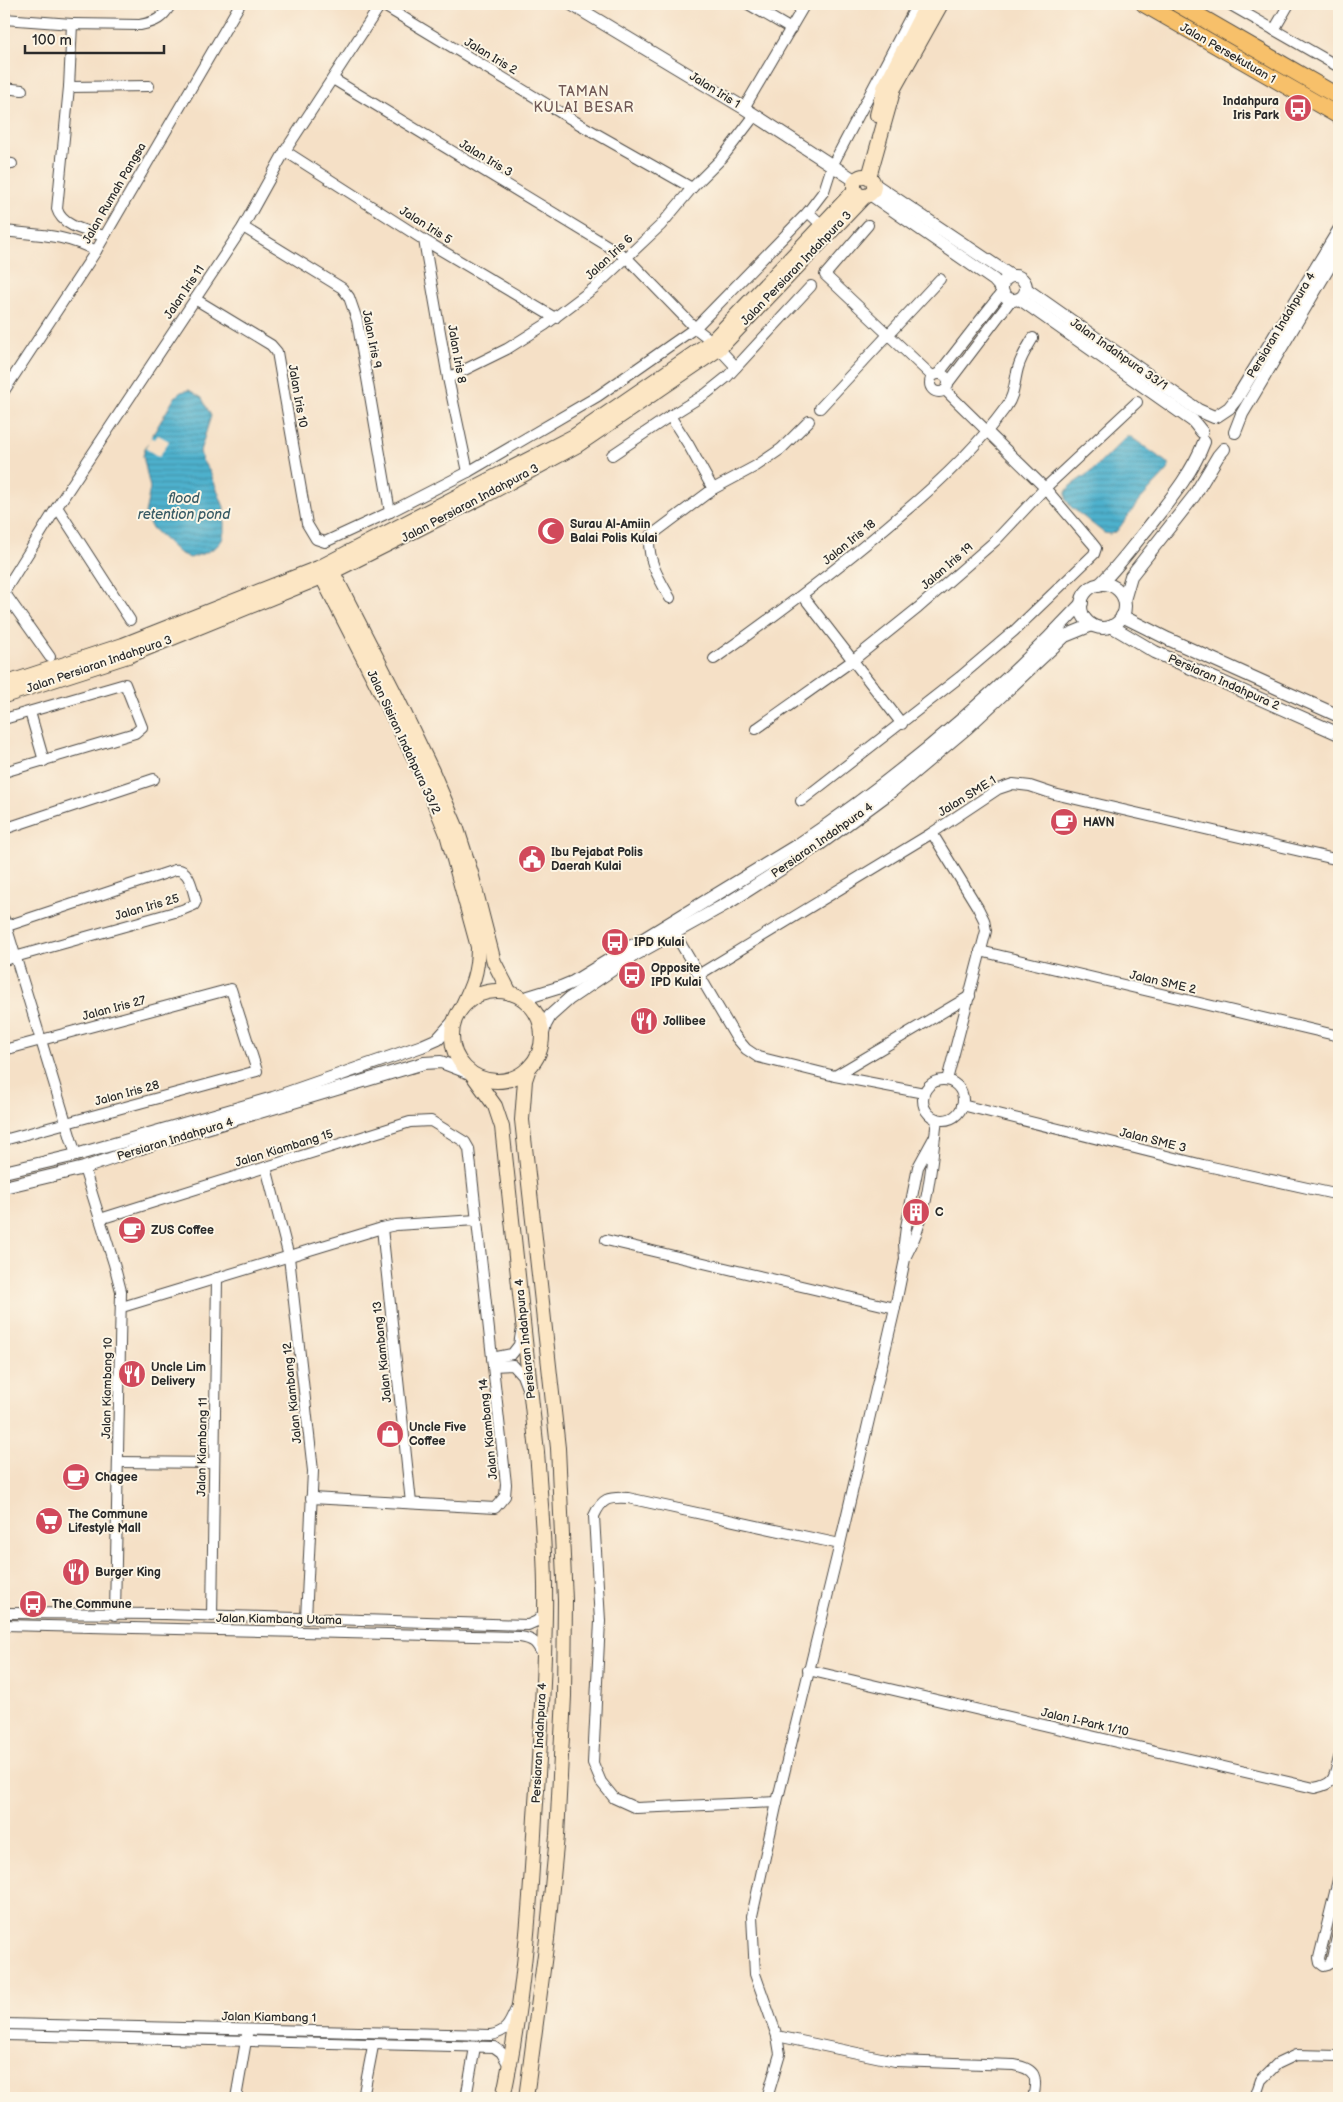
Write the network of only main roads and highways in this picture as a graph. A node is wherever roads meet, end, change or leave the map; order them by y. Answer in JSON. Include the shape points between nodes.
{"nodes":[{"id":1,"x":941,"y":4,"type":"edge"},
{"id":2,"x":1144,"y":4,"type":"edge"},
{"id":3,"x":1178,"y":4,"type":"edge"},
{"id":4,"x":920,"y":6,"type":"edge"},
{"id":5,"x":1339,"y":97,"type":"edge"},
{"id":6,"x":1339,"y":116,"type":"edge"},
{"id":7,"x":864,"y":185,"type":"junction"},
{"id":8,"x":325,"y":570,"type":"junction"},
{"id":9,"x":4,"y":684,"type":"edge"},
{"id":10,"x":4,"y":696,"type":"edge"},
{"id":11,"x":516,"y":996,"type":"junction"},
{"id":12,"x":458,"y":1015,"type":"junction"},
{"id":13,"x":529,"y":1068,"type":"junction"},
{"id":14,"x":472,"y":1074,"type":"junction"},
{"id":15,"x":503,"y":2098,"type":"edge"},
{"id":16,"x":526,"y":2098,"type":"edge"}],
"edges":[{"from":1,"to":7,"type":"main road","via":[[894,88]]},
{"from":2,"to":6,"type":"highway","name":"Jalan Persekutuan 1"},
{"from":3,"to":5,"type":"highway","name":"Jalan Persekutuan 1"},
{"from":4,"to":7,"type":"main road","via":[[884,88]]},
{"from":7,"to":8,"type":"main road","name":"Jalan Persiaran Indahpura 3","via":[[716,345],[578,445],[486,495]]},
{"from":8,"to":9,"type":"main road","name":"Jalan Persiaran Indahpura 3","via":[[123,645]]},
{"from":8,"to":10,"type":"main road","name":"Jalan Persiaran Indahpura 3","via":[[128,656]]},
{"from":8,"to":11,"type":"main road","name":"Jalan Sisiran Indahpura 33/2","via":[[394,692],[457,829],[494,962]]},
{"from":8,"to":12,"type":"main road","name":"Jalan Sisiran Indahpura 33/2","via":[[423,775],[447,834],[478,947],[474,982]]},
{"from":11,"to":12,"type":"main road","via":[[496,991],[483,994],[471,1000]]},
{"from":11,"to":13,"type":"main road","via":[[533,1009],[540,1023],[540,1049]]},
{"from":12,"to":14,"type":"main road","via":[[452,1035],[454,1050]]},
{"from":13,"to":14,"type":"main road","via":[[516,1077],[501,1081],[486,1080]]},
{"from":13,"to":16,"type":"main road","via":[[522,1120],[558,1448],[565,1610],[557,1836]]},
{"from":14,"to":15,"type":"main road","name":"Persiaran Indahpura 4","via":[[495,1106],[502,1127],[541,1506],[545,1612],[528,1926]]}]}
